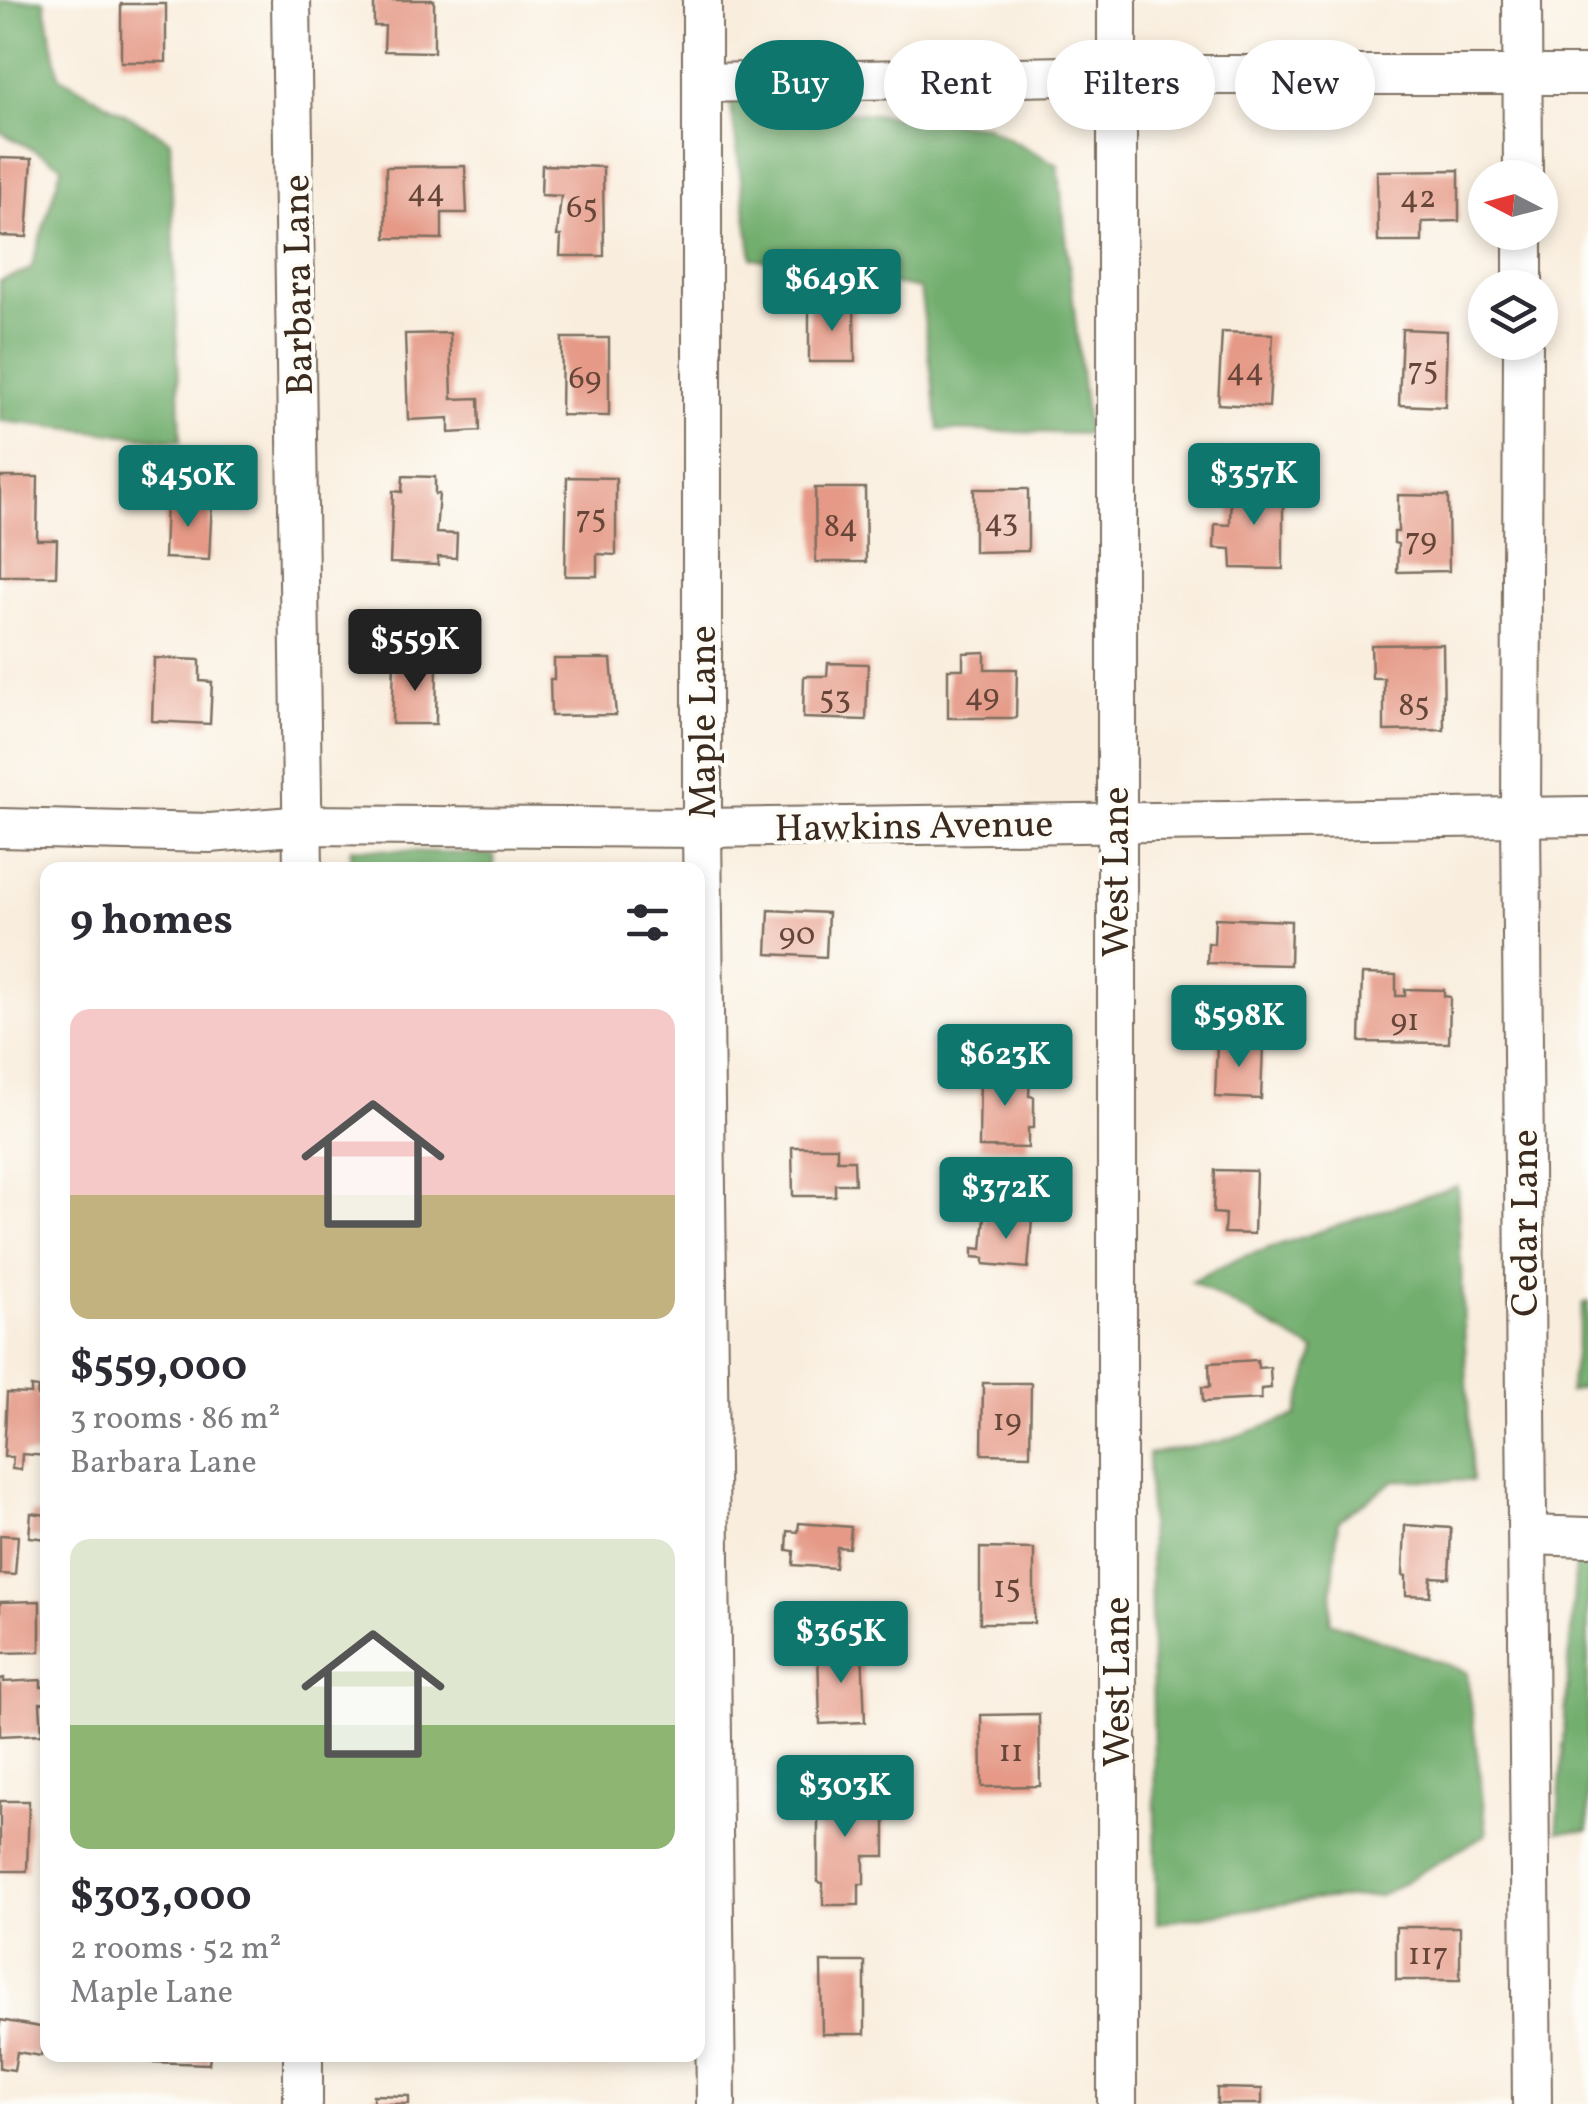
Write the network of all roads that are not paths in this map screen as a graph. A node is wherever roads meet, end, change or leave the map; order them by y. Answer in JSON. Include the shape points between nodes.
{"nodes":[{"id":1,"x":291,"y":0,"type":"edge"},
{"id":2,"x":702,"y":0,"type":"edge"},
{"id":3,"x":1116,"y":0,"type":"edge"},
{"id":4,"x":1522,"y":0,"type":"edge"},
{"id":5,"x":1117,"y":40,"type":"edge"},
{"id":6,"x":1215,"y":75,"type":"edge"},
{"id":7,"x":1588,"y":75,"type":"edge"},
{"id":8,"x":1047,"y":76,"type":"edge"},
{"id":9,"x":1522,"y":76,"type":"junction"},
{"id":10,"x":702,"y":83,"type":"junction"},
{"id":11,"x":1117,"y":130,"type":"edge"},
{"id":12,"x":1523,"y":160,"type":"edge"},
{"id":13,"x":1523,"y":360,"type":"edge"},
{"id":14,"x":1521,"y":816,"type":"junction"},
{"id":15,"x":1588,"y":816,"type":"edge"},
{"id":16,"x":1115,"y":823,"type":"junction"},
{"id":17,"x":303,"y":824,"type":"junction"},
{"id":18,"x":0,"y":828,"type":"edge"},
{"id":19,"x":702,"y":828,"type":"junction"},
{"id":20,"x":302,"y":862,"type":"edge"},
{"id":21,"x":702,"y":862,"type":"edge"},
{"id":22,"x":705,"y":1101,"type":"edge"},
{"id":23,"x":1530,"y":1536,"type":"junction"},
{"id":24,"x":1588,"y":1537,"type":"edge"},
{"id":25,"x":303,"y":2062,"type":"edge"},
{"id":26,"x":303,"y":2104,"type":"edge"},
{"id":27,"x":716,"y":2104,"type":"edge"},
{"id":28,"x":1117,"y":2104,"type":"edge"},
{"id":29,"x":1532,"y":2104,"type":"edge"}],
"edges":[{"from":1,"to":17,"type":"street","name":"Barbara Lane"},
{"from":2,"to":10,"type":"street","name":"Maple Lane"},
{"from":3,"to":5,"type":"street","name":"West Lane"},
{"from":4,"to":9,"type":"street"},
{"from":6,"to":9,"type":"street"},
{"from":7,"to":9,"type":"street"},
{"from":8,"to":10,"type":"street"},
{"from":9,"to":12,"type":"street"},
{"from":10,"to":19,"type":"street","name":"Maple Lane"},
{"from":11,"to":16,"type":"street","name":"West Lane"},
{"from":13,"to":14,"type":"street","name":"Cedar Lane"},
{"from":14,"to":15,"type":"street","name":"Hawkins Avenue"},
{"from":14,"to":16,"type":"street","name":"Hawkins Avenue"},
{"from":14,"to":23,"type":"street","name":"Cedar Lane"},
{"from":16,"to":19,"type":"street","name":"Hawkins Avenue"},
{"from":16,"to":28,"type":"street","name":"West Lane"},
{"from":17,"to":18,"type":"street","name":"Hawkins Avenue","via":[[210,832]]},
{"from":17,"to":19,"type":"street","name":"Hawkins Avenue"},
{"from":17,"to":20,"type":"street","name":"Barbara Lane"},
{"from":19,"to":21,"type":"street","name":"Maple Lane"},
{"from":22,"to":27,"type":"street","name":"Maple Lane"},
{"from":23,"to":24,"type":"street"},
{"from":23,"to":29,"type":"street","name":"Cedar Lane"},
{"from":25,"to":26,"type":"street"}]}
